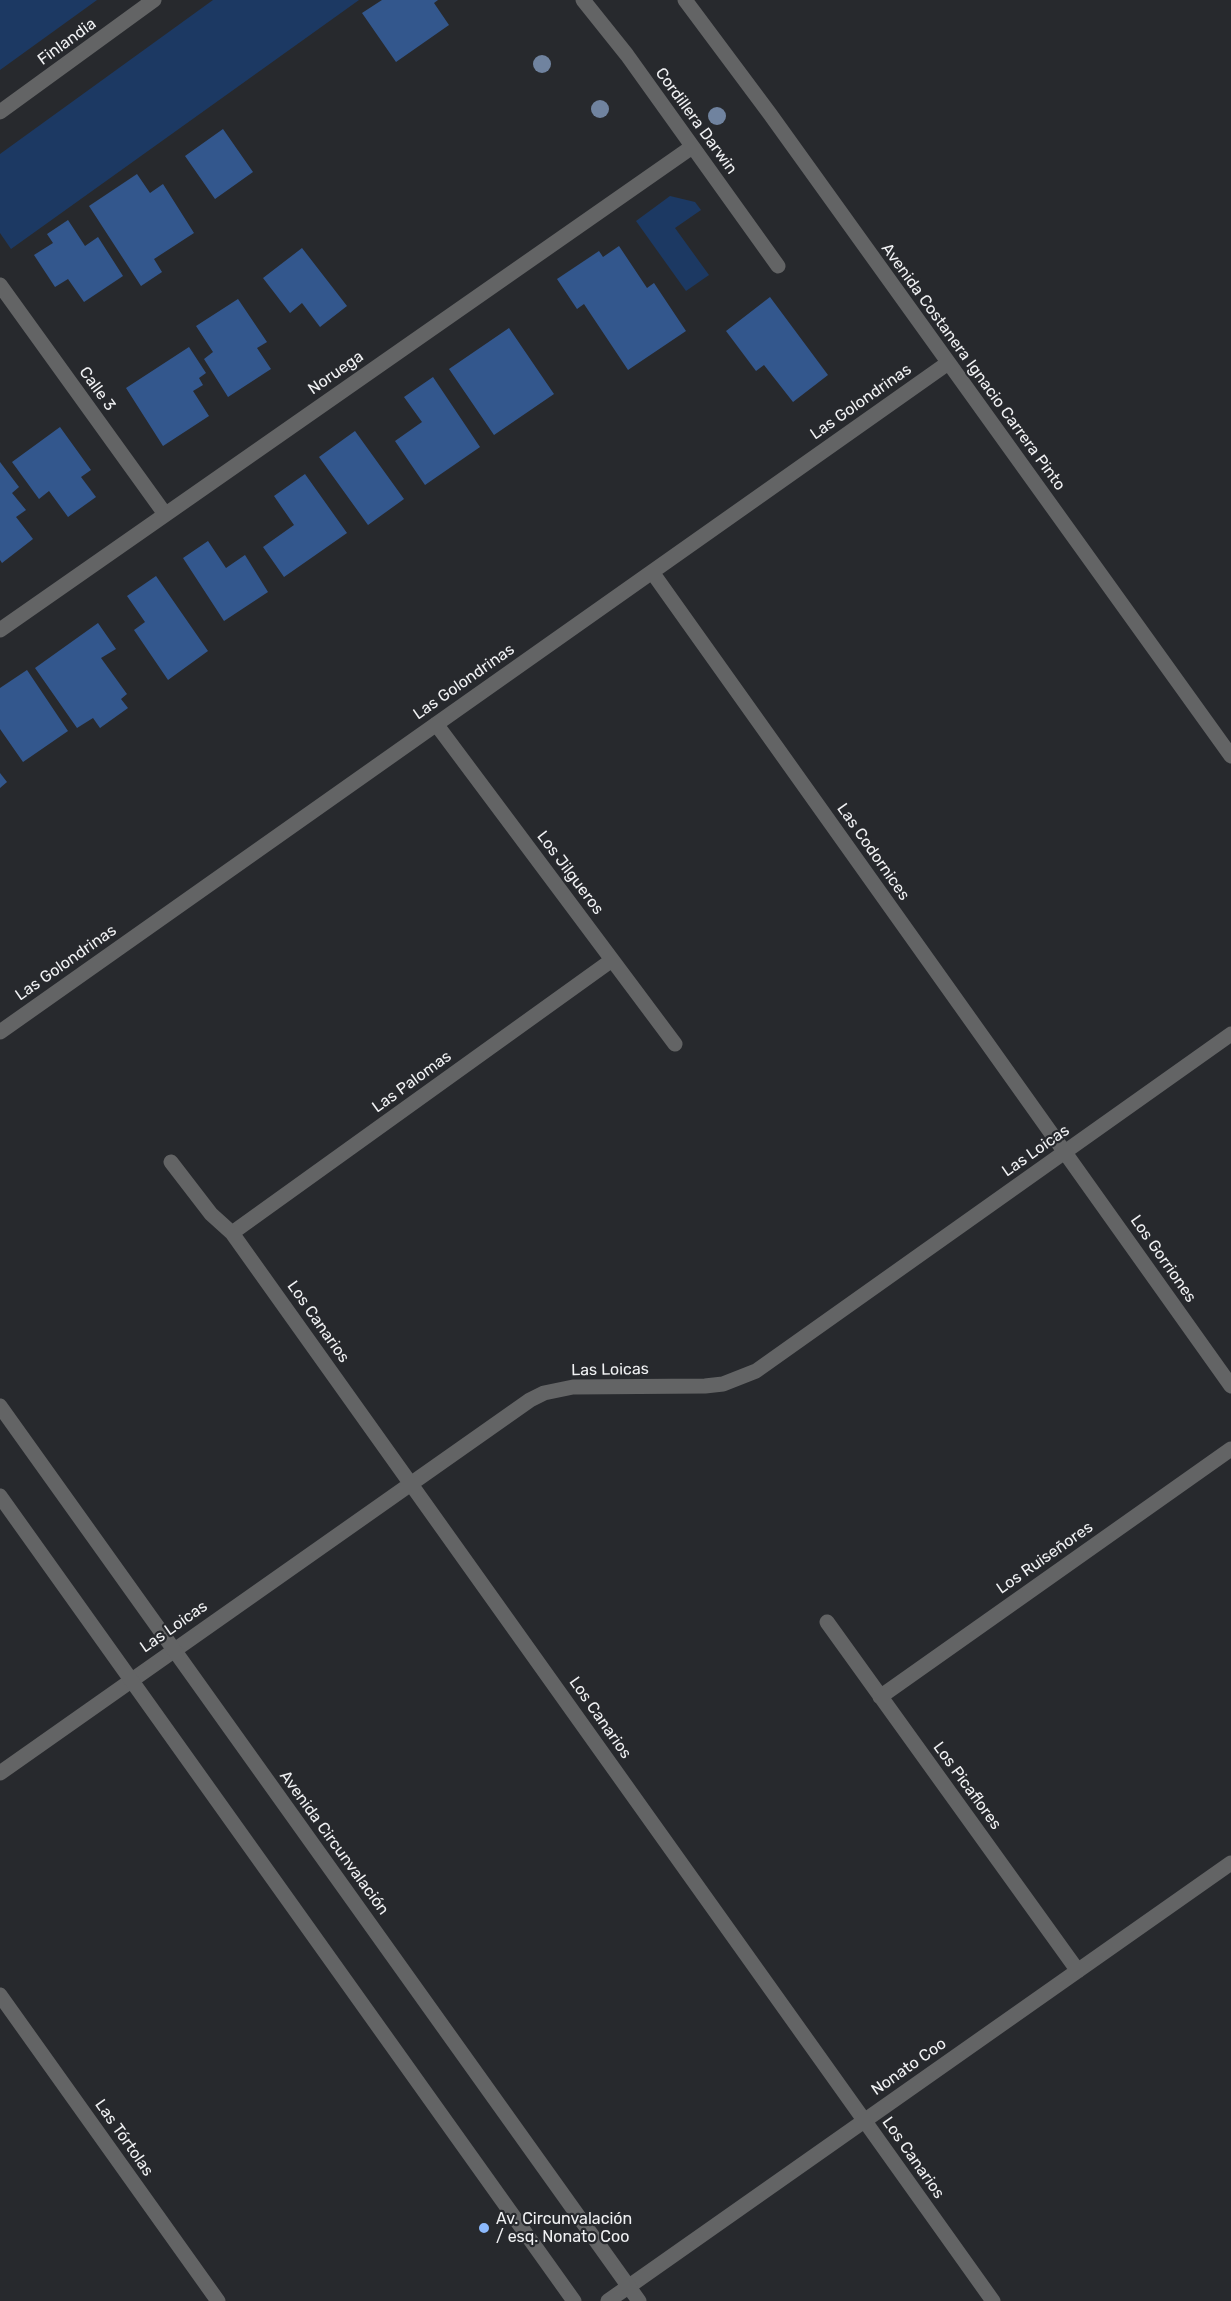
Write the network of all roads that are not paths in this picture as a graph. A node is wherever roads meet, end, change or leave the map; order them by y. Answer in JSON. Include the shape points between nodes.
{"nodes":[{"id":1,"x":154,"y":0,"type":"edge"},
{"id":2,"x":583,"y":0,"type":"edge"},
{"id":3,"x":685,"y":0,"type":"edge"},
{"id":4,"x":0,"y":112,"type":"edge"},
{"id":5,"x":692,"y":147,"type":"junction"},
{"id":6,"x":778,"y":266,"type":"dead end"},
{"id":7,"x":0,"y":285,"type":"edge"},
{"id":8,"x":948,"y":363,"type":"junction"},
{"id":9,"x":165,"y":514,"type":"junction"},
{"id":10,"x":652,"y":572,"type":"junction"},
{"id":11,"x":0,"y":630,"type":"edge"},
{"id":12,"x":436,"y":724,"type":"junction"},
{"id":13,"x":1231,"y":756,"type":"edge"},
{"id":14,"x":612,"y":960,"type":"junction"},
{"id":15,"x":0,"y":1032,"type":"edge"},
{"id":16,"x":1231,"y":1034,"type":"edge"},
{"id":17,"x":675,"y":1044,"type":"dead end"},
{"id":18,"x":1065,"y":1152,"type":"junction"},
{"id":19,"x":171,"y":1162,"type":"dead end"},
{"id":20,"x":232,"y":1233,"type":"junction"},
{"id":21,"x":1231,"y":1386,"type":"edge"},
{"id":22,"x":0,"y":1406,"type":"edge"},
{"id":23,"x":1231,"y":1449,"type":"edge"},
{"id":24,"x":410,"y":1483,"type":"junction"},
{"id":25,"x":0,"y":1496,"type":"edge"},
{"id":26,"x":827,"y":1622,"type":"dead end"},
{"id":27,"x":174,"y":1649,"type":"junction"},
{"id":28,"x":132,"y":1679,"type":"junction"},
{"id":29,"x":880,"y":1696,"type":"junction"},
{"id":30,"x":0,"y":1773,"type":"edge"},
{"id":31,"x":1231,"y":1863,"type":"edge"},
{"id":32,"x":1078,"y":1971,"type":"junction"},
{"id":33,"x":0,"y":1995,"type":"edge"},
{"id":34,"x":864,"y":2121,"type":"junction"},
{"id":35,"x":628,"y":2287,"type":"junction"},
{"id":36,"x":218,"y":2301,"type":"edge"},
{"id":37,"x":574,"y":2301,"type":"edge"},
{"id":38,"x":608,"y":2301,"type":"edge"},
{"id":39,"x":639,"y":2301,"type":"edge"},
{"id":40,"x":993,"y":2301,"type":"edge"}],
"edges":[{"from":1,"to":4,"type":"street","name":"Finlandia"},
{"from":2,"to":5,"type":"street","name":"Cordillera Darwin"},
{"from":3,"to":8,"type":"street","name":"Avenida Costanera Ignacio Carrera Pinto"},
{"from":5,"to":6,"type":"street","name":"Cordillera Darwin"},
{"from":5,"to":9,"type":"street","name":"Noruega"},
{"from":7,"to":9,"type":"street","name":"Calle 3"},
{"from":8,"to":10,"type":"street","name":"Las Golondrinas"},
{"from":8,"to":13,"type":"street","name":"Avenida Costanera Ignacio Carrera Pinto"},
{"from":9,"to":11,"type":"street","name":"Noruega"},
{"from":10,"to":12,"type":"street","name":"Las Golondrinas"},
{"from":10,"to":18,"type":"street","name":"Las Codornices"},
{"from":12,"to":14,"type":"street","name":"Los Jilgueros"},
{"from":12,"to":15,"type":"street","name":"Las Golondrinas"},
{"from":14,"to":17,"type":"street","name":"Los Jilgueros"},
{"from":14,"to":20,"type":"street","name":"Las Palomas"},
{"from":16,"to":18,"type":"street","name":"Las Loicas"},
{"from":18,"to":21,"type":"street","name":"Los Gorriones"},
{"from":18,"to":24,"type":"street","name":"Las Loicas","via":[[756,1371],[723,1384],[705,1386],[573,1388],[544,1393]]},
{"from":19,"to":20,"type":"street","name":"Los Canarios","via":[[204,1206]]},
{"from":20,"to":24,"type":"street","name":"Los Canarios"},
{"from":22,"to":27,"type":"street","name":"Avenida Circunvalación"},
{"from":23,"to":29,"type":"street","name":"Los Ruiseñores"},
{"from":24,"to":27,"type":"street","name":"Las Loicas"},
{"from":24,"to":34,"type":"street","name":"Los Canarios"},
{"from":25,"to":28,"type":"street"},
{"from":26,"to":29,"type":"street","name":"Los Picaflores"},
{"from":27,"to":28,"type":"street","name":"Las Loicas"},
{"from":27,"to":35,"type":"street","name":"Avenida Circunvalación"},
{"from":28,"to":30,"type":"street","name":"Las Loicas"},
{"from":28,"to":37,"type":"street"},
{"from":29,"to":32,"type":"street","name":"Los Picaflores"},
{"from":31,"to":32,"type":"street","name":"Nonato Coo"},
{"from":32,"to":34,"type":"street","name":"Nonato Coo"},
{"from":33,"to":36,"type":"street","name":"Las Tórtolas"},
{"from":34,"to":35,"type":"street","name":"Nonato Coo"},
{"from":34,"to":40,"type":"street","name":"Los Canarios"},
{"from":35,"to":38,"type":"street","name":"Nonato Coo"},
{"from":35,"to":39,"type":"street","name":"Avenida Circunvalación"}]}
